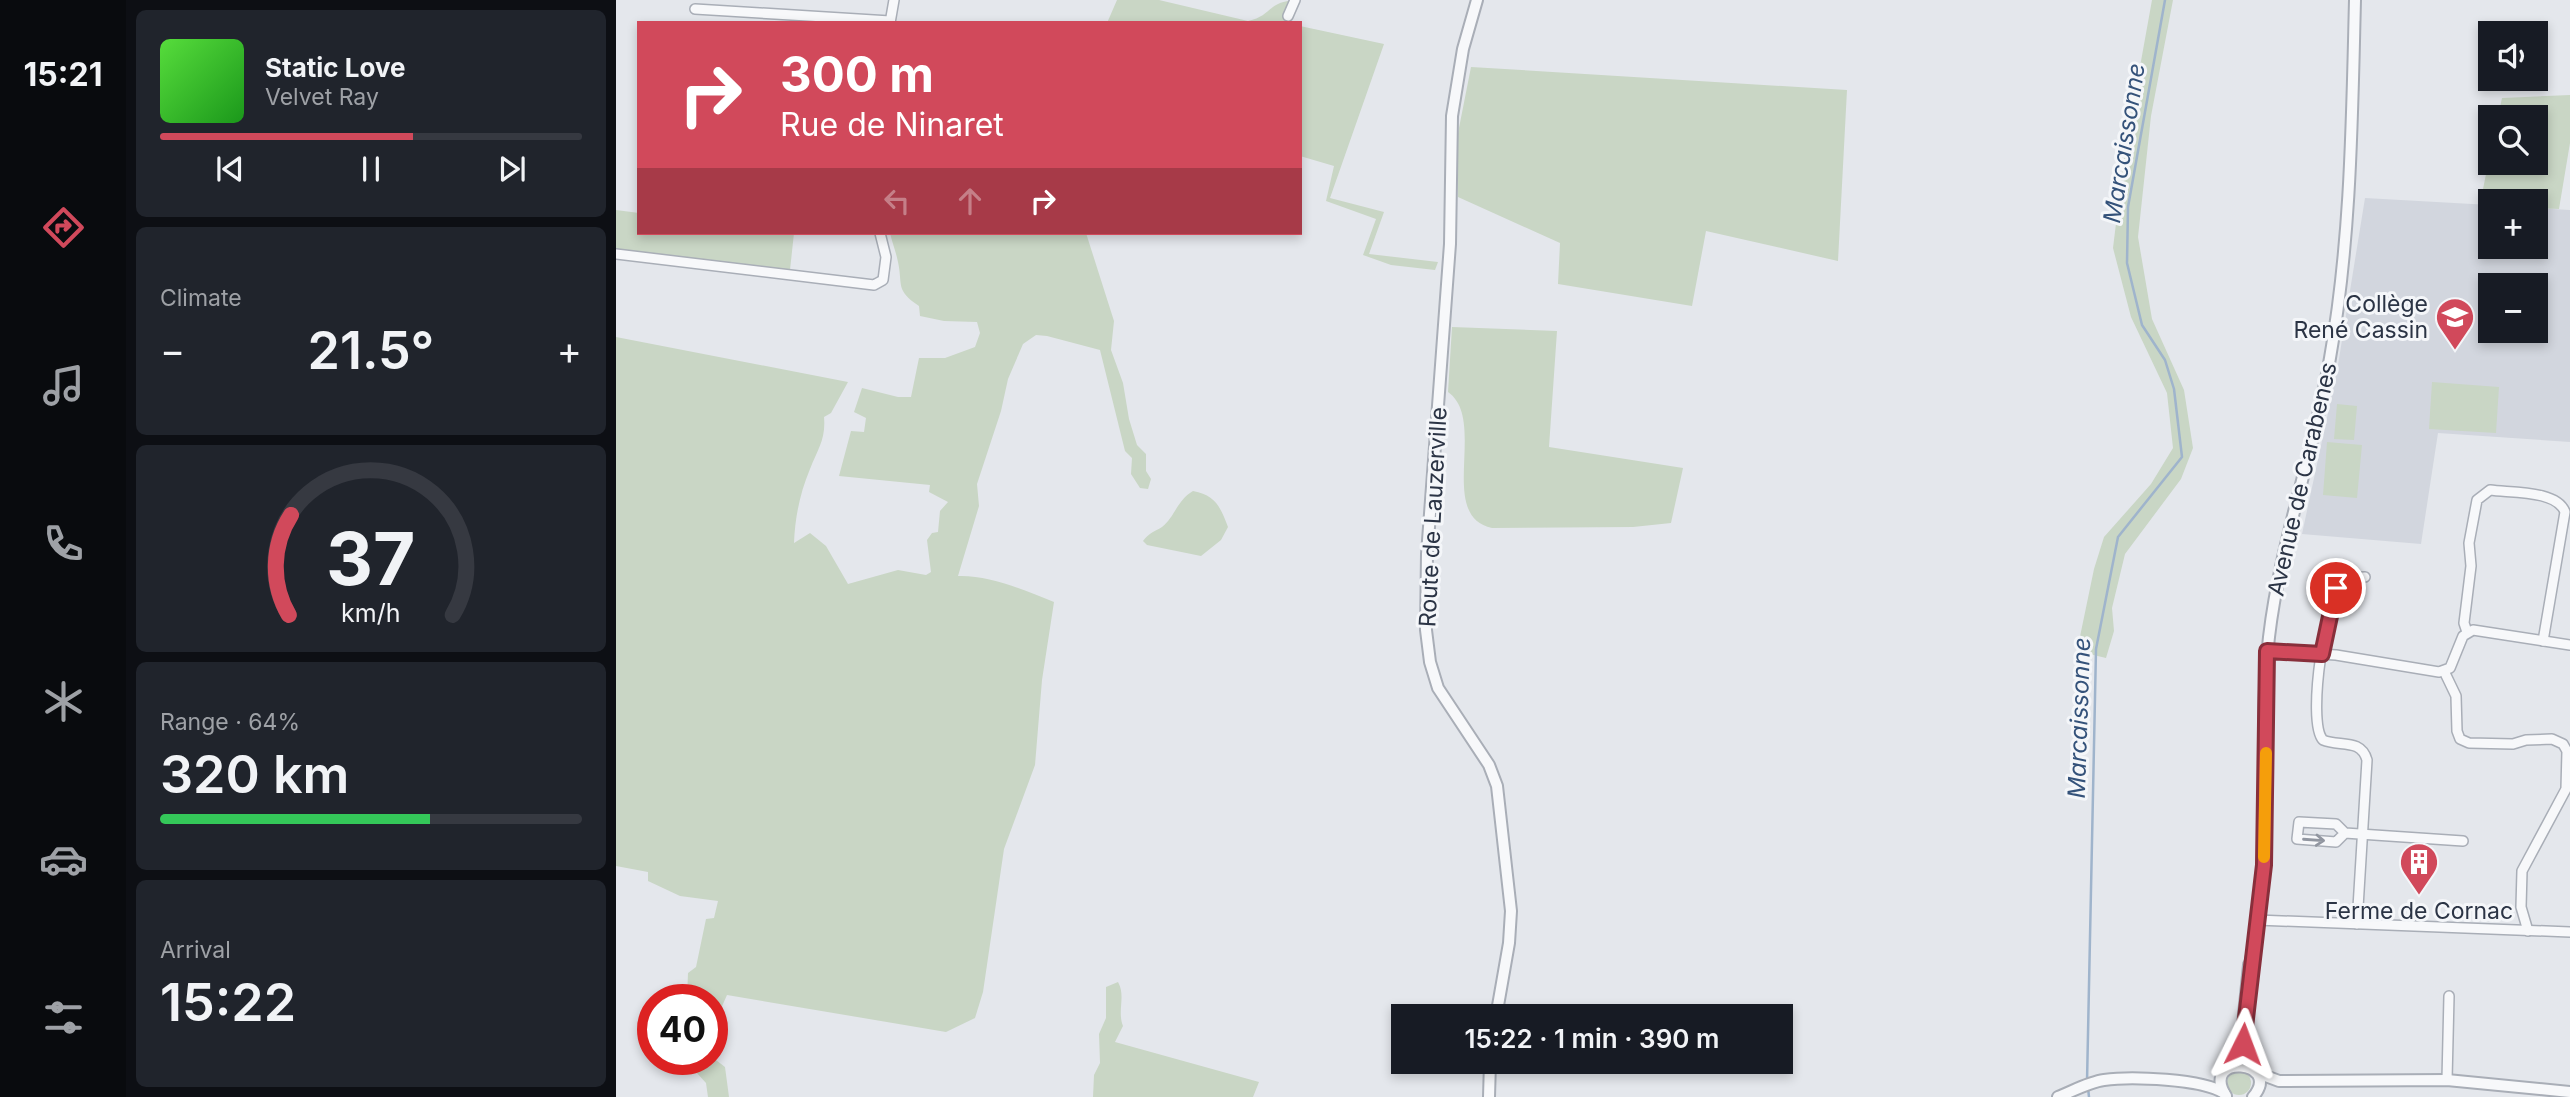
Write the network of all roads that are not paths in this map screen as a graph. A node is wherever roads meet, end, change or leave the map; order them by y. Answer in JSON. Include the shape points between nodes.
{"nodes":[{"id":1,"x":894,"y":0,"type":"edge"},
{"id":2,"x":1295,"y":0,"type":"edge"},
{"id":3,"x":1477,"y":0,"type":"edge"},
{"id":4,"x":2355,"y":0,"type":"edge"},
{"id":5,"x":695,"y":9,"type":"dead end"},
{"id":6,"x":1288,"y":16,"type":"dead end"},
{"id":7,"x":875,"y":21,"type":"edge"},
{"id":8,"x":890,"y":21,"type":"edge"},
{"id":9,"x":880,"y":235,"type":"edge"},
{"id":10,"x":616,"y":254,"type":"edge"},
{"id":11,"x":2365,"y":577,"type":"dead end"},
{"id":12,"x":2467,"y":632,"type":"junction"},
{"id":13,"x":2543,"y":641,"type":"junction"},
{"id":14,"x":2570,"y":645,"type":"edge"},
{"id":15,"x":2267,"y":651,"type":"junction"},
{"id":16,"x":2322,"y":654,"type":"junction"},
{"id":17,"x":2444,"y":671,"type":"junction"},
{"id":18,"x":2264,"y":833,"type":"junction"},
{"id":19,"x":2345,"y":833,"type":"junction"},
{"id":20,"x":2363,"y":834,"type":"junction"},
{"id":21,"x":2463,"y":841,"type":"dead end"},
{"id":22,"x":2258,"y":920,"type":"junction"},
{"id":23,"x":2357,"y":924,"type":"junction"},
{"id":24,"x":2528,"y":931,"type":"junction"},
{"id":25,"x":2570,"y":932,"type":"edge"},
{"id":26,"x":2249,"y":969,"type":"junction"},
{"id":27,"x":2449,"y":996,"type":"dead end"},
{"id":28,"x":1498,"y":1004,"type":"edge"},
{"id":29,"x":2242,"y":1034,"type":"junction"},
{"id":30,"x":2228,"y":1070,"type":"junction"},
{"id":31,"x":2253,"y":1070,"type":"junction"},
{"id":32,"x":1490,"y":1074,"type":"edge"},
{"id":33,"x":2279,"y":1080,"type":"junction"},
{"id":34,"x":2447,"y":1080,"type":"junction"},
{"id":35,"x":2202,"y":1083,"type":"junction"},
{"id":36,"x":2570,"y":1092,"type":"edge"},
{"id":37,"x":2255,"y":1094,"type":"edge"},
{"id":38,"x":2226,"y":1095,"type":"edge"},
{"id":39,"x":1489,"y":1097,"type":"edge"},
{"id":40,"x":2058,"y":1097,"type":"edge"}],
"edges":[{"from":1,"to":8,"type":"street"},
{"from":2,"to":6,"type":"street"},
{"from":3,"to":28,"type":"street","name":"Route de Lauzerville","via":[[1452,116],[1450,244],[1426,588],[1430,662],[1444,700],[1493,774],[1505,846],[1510,927]]},
{"from":4,"to":15,"type":"street","name":"Avenue de Carabenes","via":[[2349,186],[2336,318]]},
{"from":5,"to":7,"type":"street"},
{"from":9,"to":10,"type":"street","via":[[887,267],[883,280],[874,285]]},
{"from":11,"to":16,"type":"street","via":[[2345,578],[2336,588]]},
{"from":12,"to":13,"type":"street"},
{"from":12,"to":13,"type":"street","via":[[2463,623],[2471,566],[2469,543],[2477,500],[2490,490],[2554,498],[2565,512]]},
{"from":12,"to":17,"type":"street","via":[[2456,660]]},
{"from":13,"to":14,"type":"street"},
{"from":15,"to":16,"type":"street"},
{"from":15,"to":18,"type":"street","name":"Avenue de Carabenes"},
{"from":16,"to":17,"type":"street"},
{"from":16,"to":20,"type":"street","via":[[2317,732],[2326,742],[2354,744],[2366,755]]},
{"from":17,"to":24,"type":"street","via":[[2456,696],[2460,739],[2514,744],[2552,739],[2567,751],[2566,789],[2522,871],[2521,907]]},
{"from":18,"to":22,"type":"street","name":"Avenue de Carabenes"},
{"from":18,"to":26,"type":"street","name":"Avenue de Carabenes"},
{"from":19,"to":19,"type":"street","one_way":true,"via":[[2336,824],[2298,822],[2297,839],[2336,842]]},
{"from":19,"to":20,"type":"street"},
{"from":20,"to":21,"type":"street"},
{"from":20,"to":23,"type":"street"},
{"from":22,"to":23,"type":"street"},
{"from":22,"to":26,"type":"street","name":"Avenue de Carabenes"},
{"from":23,"to":24,"type":"street"},
{"from":24,"to":25,"type":"street"},
{"from":26,"to":29,"type":"street","name":"Avenue de Carabenes"},
{"from":27,"to":34,"type":"street"},
{"from":29,"to":30,"type":"street","name":"Avenue de Carabenes"},
{"from":29,"to":31,"type":"street","name":"Avenue de Carabenes","via":[[2244,1054]]},
{"from":30,"to":31,"type":"street","via":[[2241,1065]]},
{"from":30,"to":35,"type":"street"},
{"from":30,"to":38,"type":"street","name":"Avenue de Carabenes","via":[[2221,1087]]},
{"from":31,"to":33,"type":"street"},
{"from":31,"to":37,"type":"street","name":"Avenue de Carabenes","via":[[2259,1085]]},
{"from":32,"to":39,"type":"street"},
{"from":33,"to":34,"type":"street"},
{"from":33,"to":37,"type":"street"},
{"from":34,"to":36,"type":"street"},
{"from":35,"to":38,"type":"street"},
{"from":35,"to":40,"type":"street","via":[[2117,1079]]}]}
